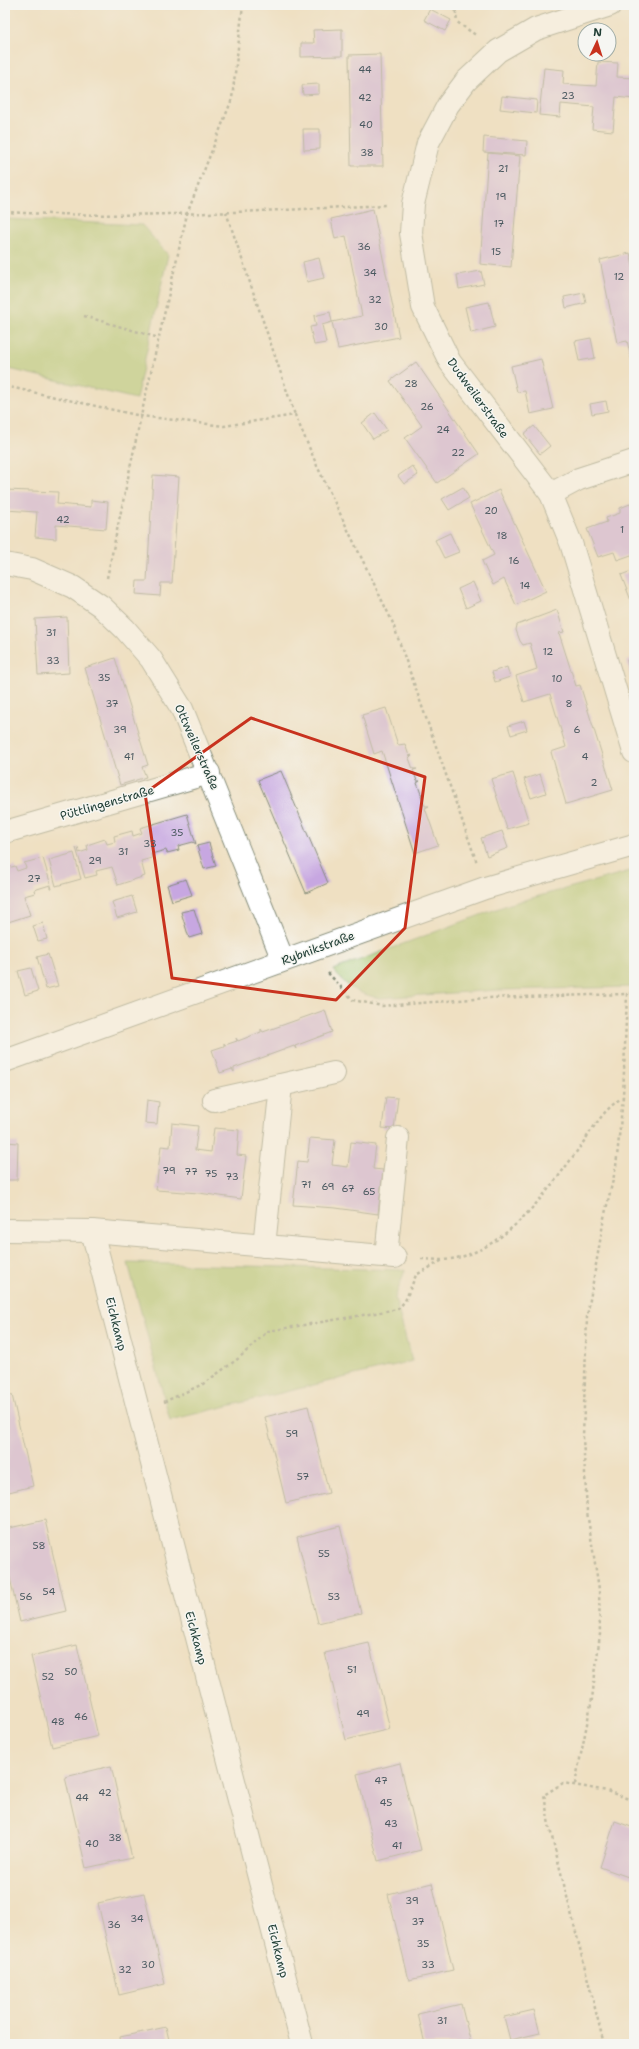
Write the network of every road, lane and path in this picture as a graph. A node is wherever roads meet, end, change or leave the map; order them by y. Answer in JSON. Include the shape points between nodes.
{"nodes":[{"id":1,"x":243,"y":5,"type":"edge"},
{"id":2,"x":455,"y":5,"type":"edge"},
{"id":3,"x":610,"y":5,"type":"edge"},
{"id":4,"x":498,"y":51,"type":"junction"},
{"id":5,"x":413,"y":204,"type":"junction"},
{"id":6,"x":5,"y":212,"type":"edge"},
{"id":7,"x":226,"y":212,"type":"junction"},
{"id":8,"x":187,"y":214,"type":"junction"},
{"id":9,"x":84,"y":316,"type":"dead end"},
{"id":10,"x":159,"y":338,"type":"junction"},
{"id":11,"x":5,"y":386,"type":"edge"},
{"id":12,"x":295,"y":415,"type":"junction"},
{"id":13,"x":141,"y":416,"type":"junction"},
{"id":14,"x":634,"y":461,"type":"edge"},
{"id":15,"x":551,"y":494,"type":"junction"},
{"id":16,"x":5,"y":564,"type":"edge"},
{"id":17,"x":101,"y":606,"type":"junction"},
{"id":18,"x":634,"y":752,"type":"edge"},
{"id":19,"x":209,"y":773,"type":"junction"},
{"id":20,"x":5,"y":832,"type":"edge"},
{"id":21,"x":634,"y":845,"type":"edge"},
{"id":22,"x":485,"y":888,"type":"junction"},
{"id":23,"x":308,"y":951,"type":"junction"},
{"id":24,"x":283,"y":960,"type":"junction"},
{"id":25,"x":627,"y":994,"type":"junction"},
{"id":26,"x":634,"y":994,"type":"edge"},
{"id":27,"x":5,"y":1061,"type":"edge"},
{"id":28,"x":334,"y":1073,"type":"dead end"},
{"id":29,"x":280,"y":1085,"type":"junction"},
{"id":30,"x":623,"y":1097,"type":"junction"},
{"id":31,"x":214,"y":1100,"type":"dead end"},
{"id":32,"x":398,"y":1138,"type":"dead end"},
{"id":33,"x":5,"y":1230,"type":"edge"},
{"id":34,"x":92,"y":1231,"type":"junction"},
{"id":35,"x":264,"y":1246,"type":"junction"},
{"id":36,"x":390,"y":1257,"type":"junction"},
{"id":37,"x":443,"y":1260,"type":"junction"},
{"id":38,"x":161,"y":1403,"type":"dead end"},
{"id":39,"x":575,"y":1784,"type":"junction"},
{"id":40,"x":634,"y":1801,"type":"edge"},
{"id":41,"x":302,"y":2044,"type":"edge"},
{"id":42,"x":604,"y":2044,"type":"edge"}],
"edges":[{"from":1,"to":8,"type":"path","via":[[232,99]]},
{"from":2,"to":4,"type":"path","via":[[457,22]]},
{"from":3,"to":4,"type":"street","name":"Dudweilerstraße","via":[[536,29]]},
{"from":4,"to":5,"type":"street","name":"Dudweilerstraße","via":[[466,81],[448,105],[428,143]]},
{"from":5,"to":7,"type":"path"},
{"from":5,"to":15,"type":"street","name":"Dudweilerstraße","via":[[411,233],[423,307],[450,362]]},
{"from":6,"to":8,"type":"path","via":[[69,216]]},
{"from":7,"to":8,"type":"path"},
{"from":7,"to":12,"type":"path"},
{"from":8,"to":10,"type":"path"},
{"from":9,"to":10,"type":"path"},
{"from":10,"to":13,"type":"path"},
{"from":11,"to":13,"type":"path"},
{"from":12,"to":13,"type":"path","via":[[224,426]]},
{"from":12,"to":22,"type":"path","via":[[392,621]]},
{"from":13,"to":17,"type":"path"},
{"from":14,"to":15,"type":"street","via":[[579,479]]},
{"from":15,"to":18,"type":"street","name":"Dudweilerstraße","via":[[571,543]]},
{"from":16,"to":17,"type":"street","name":"Ottweilerstraße","via":[[32,569],[73,587]]},
{"from":17,"to":19,"type":"street","name":"Ottweilerstraße","via":[[151,659],[182,709]]},
{"from":19,"to":20,"type":"street","name":"Püttlingenstraße"},
{"from":19,"to":24,"type":"street","name":"Ottweilerstraße"},
{"from":21,"to":22,"type":"street","name":"Rybnikstraße"},
{"from":22,"to":23,"type":"street","name":"Rybnikstraße"},
{"from":23,"to":24,"type":"street","name":"Rybnikstraße"},
{"from":23,"to":25,"type":"path","via":[[353,1000],[382,1006],[486,998]]},
{"from":24,"to":27,"type":"street","name":"Rybnikstraße"},
{"from":25,"to":26,"type":"path"},
{"from":25,"to":30,"type":"path"},
{"from":28,"to":29,"type":"street"},
{"from":29,"to":31,"type":"street"},
{"from":29,"to":35,"type":"street"},
{"from":30,"to":37,"type":"path","via":[[609,1106],[556,1180],[524,1216],[486,1245],[471,1253]]},
{"from":30,"to":39,"type":"path","via":[[616,1167],[604,1218],[587,1317],[583,1437],[587,1512],[599,1589],[600,1634],[592,1699]]},
{"from":32,"to":36,"type":"street"},
{"from":33,"to":34,"type":"street"},
{"from":34,"to":35,"type":"street"},
{"from":34,"to":41,"type":"street","name":"Eichkamp"},
{"from":35,"to":36,"type":"street"},
{"from":36,"to":37,"type":"path"},
{"from":37,"to":38,"type":"path","via":[[416,1275],[405,1301],[398,1309],[268,1331],[239,1358],[203,1384]]},
{"from":39,"to":40,"type":"path","via":[[607,1791]]},
{"from":39,"to":42,"type":"path","via":[[563,1783],[544,1796]]}]}
